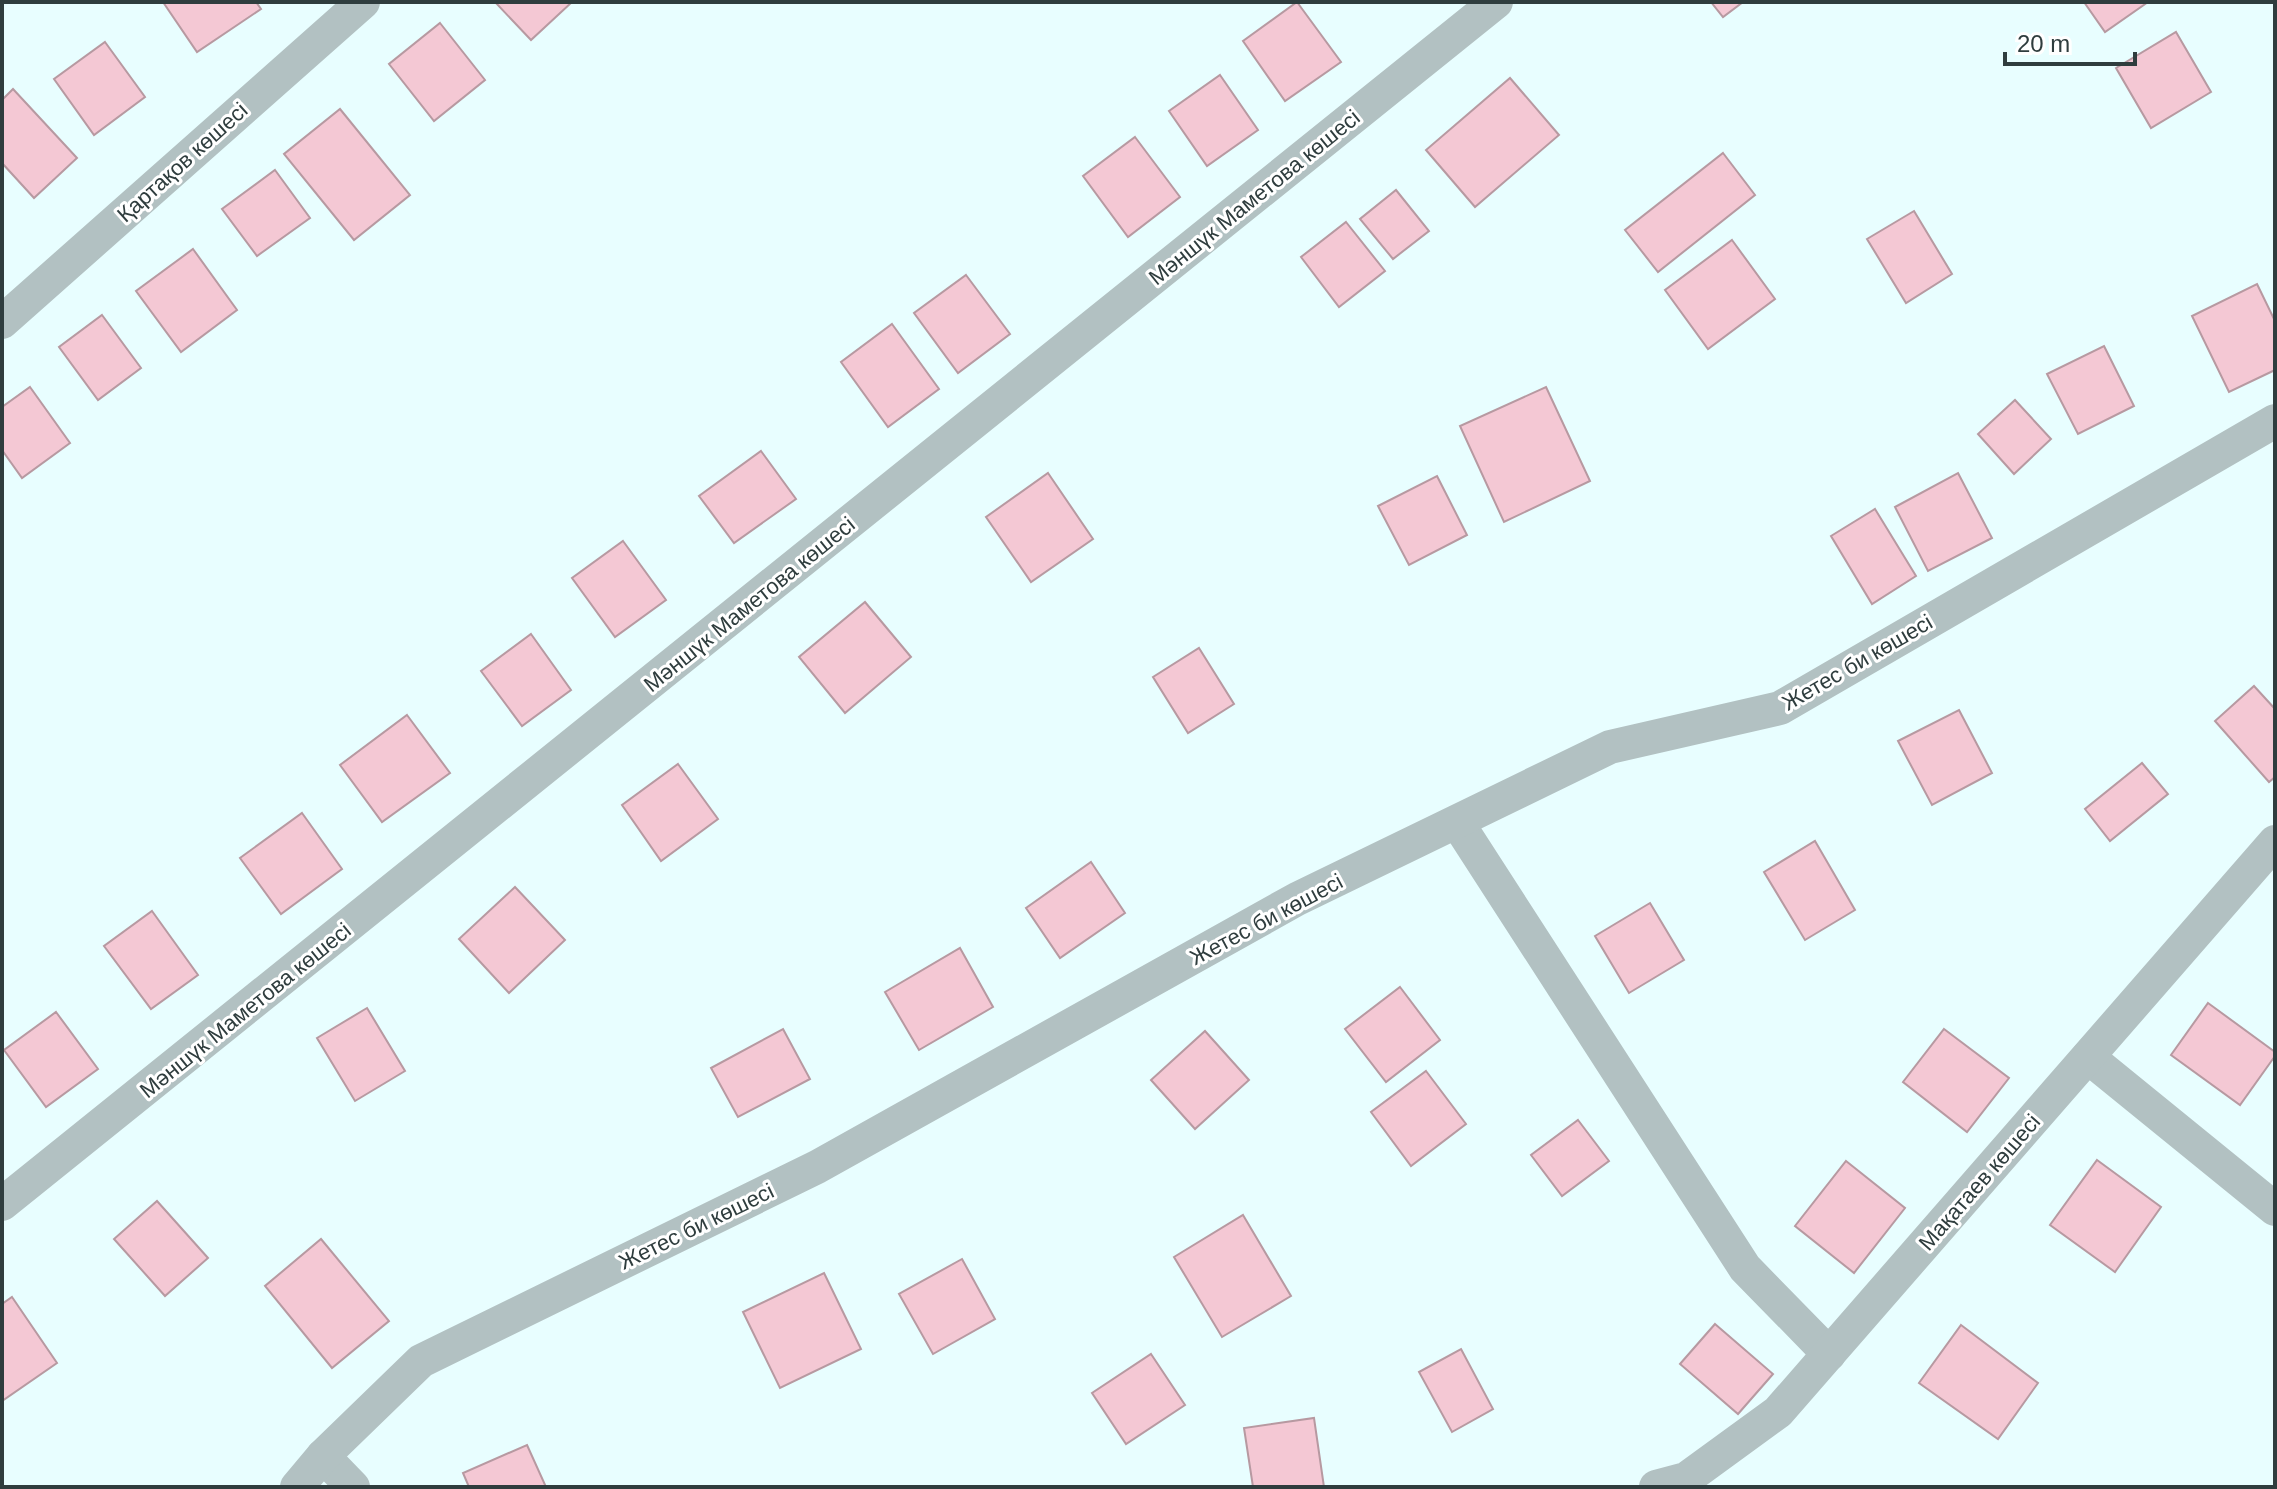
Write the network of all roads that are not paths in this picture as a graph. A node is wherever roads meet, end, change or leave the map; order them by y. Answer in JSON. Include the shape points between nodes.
{"nodes":[{"id":1,"x":363,"y":2,"type":"edge"},
{"id":2,"x":1496,"y":2,"type":"edge"},
{"id":3,"x":2,"y":322,"type":"edge"},
{"id":4,"x":2275,"y":421,"type":"edge"},
{"id":5,"x":1457,"y":822,"type":"junction"},
{"id":6,"x":2275,"y":842,"type":"edge"},
{"id":7,"x":2088,"y":1057,"type":"junction"},
{"id":8,"x":2,"y":1204,"type":"edge"},
{"id":9,"x":2275,"y":1209,"type":"edge"},
{"id":10,"x":1829,"y":1354,"type":"junction"},
{"id":11,"x":323,"y":1456,"type":"junction"},
{"id":12,"x":297,"y":1487,"type":"edge"},
{"id":13,"x":353,"y":1487,"type":"edge"},
{"id":14,"x":1656,"y":1487,"type":"edge"}],
"edges":[{"from":1,"to":3,"type":"street","name":"Қартақов көшесі"},
{"from":2,"to":8,"type":"street","name":"Мәншүк Маметова көшесі"},
{"from":4,"to":5,"type":"street","name":"Жетес би көшесі","via":[[1780,708],[1610,747]]},
{"from":5,"to":10,"type":"street","via":[[1745,1268]]},
{"from":5,"to":11,"type":"street","name":"Жетес би көшесі","via":[[1297,899],[817,1167],[421,1361]]},
{"from":6,"to":7,"type":"street","name":"Мақатаев көшесі"},
{"from":7,"to":9,"type":"street"},
{"from":7,"to":10,"type":"street","name":"Мақатаев көшесі"},
{"from":10,"to":14,"type":"street","name":"Мақатаев көшесі","via":[[1778,1412],[1686,1479]]},
{"from":11,"to":12,"type":"street","name":"Жетес би көшесі"},
{"from":11,"to":13,"type":"street"}]}
